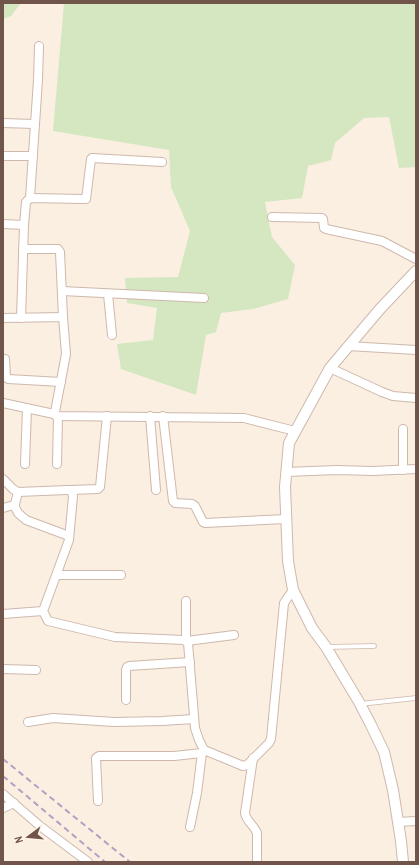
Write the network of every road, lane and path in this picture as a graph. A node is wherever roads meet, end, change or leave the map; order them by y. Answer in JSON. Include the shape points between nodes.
{"nodes":[{"id":1,"x":38,"y":46,"type":"dead end"},
{"id":2,"x":3,"y":122,"type":"edge"},
{"id":3,"x":35,"y":124,"type":"junction"},
{"id":4,"x":3,"y":156,"type":"edge"},
{"id":5,"x":33,"y":156,"type":"junction"},
{"id":6,"x":162,"y":162,"type":"dead end"},
{"id":7,"x":30,"y":198,"type":"junction"},
{"id":8,"x":272,"y":217,"type":"dead end"},
{"id":9,"x":3,"y":224,"type":"edge"},
{"id":10,"x":24,"y":225,"type":"junction"},
{"id":11,"x":23,"y":249,"type":"junction"},
{"id":12,"x":416,"y":260,"type":"edge"},
{"id":13,"x":416,"y":271,"type":"edge"},
{"id":14,"x":62,"y":291,"type":"junction"},
{"id":15,"x":108,"y":294,"type":"junction"},
{"id":16,"x":204,"y":298,"type":"dead end"},
{"id":17,"x":63,"y":317,"type":"junction"},
{"id":18,"x":3,"y":318,"type":"edge"},
{"id":19,"x":21,"y":318,"type":"junction"},
{"id":20,"x":112,"y":335,"type":"dead end"},
{"id":21,"x":348,"y":346,"type":"junction"},
{"id":22,"x":416,"y":350,"type":"edge"},
{"id":23,"x":6,"y":359,"type":"dead end"},
{"id":24,"x":330,"y":368,"type":"junction"},
{"id":25,"x":61,"y":382,"type":"junction"},
{"id":26,"x":416,"y":398,"type":"edge"},
{"id":27,"x":3,"y":402,"type":"edge"},
{"id":28,"x":27,"y":408,"type":"junction"},
{"id":29,"x":56,"y":415,"type":"junction"},
{"id":30,"x":107,"y":416,"type":"junction"},
{"id":31,"x":150,"y":416,"type":"junction"},
{"id":32,"x":164,"y":416,"type":"junction"},
{"id":33,"x":403,"y":430,"type":"dead end"},
{"id":34,"x":295,"y":431,"type":"junction"},
{"id":35,"x":25,"y":464,"type":"dead end"},
{"id":36,"x":58,"y":464,"type":"dead end"},
{"id":37,"x":416,"y":469,"type":"edge"},
{"id":38,"x":403,"y":470,"type":"junction"},
{"id":39,"x":286,"y":472,"type":"junction"},
{"id":40,"x":3,"y":479,"type":"edge"},
{"id":41,"x":71,"y":490,"type":"junction"},
{"id":42,"x":156,"y":490,"type":"dead end"},
{"id":43,"x":18,"y":492,"type":"junction"},
{"id":44,"x":14,"y":505,"type":"junction"},
{"id":45,"x":3,"y":508,"type":"edge"},
{"id":46,"x":286,"y":519,"type":"junction"},
{"id":47,"x":69,"y":536,"type":"junction"},
{"id":48,"x":57,"y":575,"type":"junction"},
{"id":49,"x":122,"y":575,"type":"dead end"},
{"id":50,"x":293,"y":590,"type":"junction"},
{"id":51,"x":186,"y":601,"type":"dead end"},
{"id":52,"x":43,"y":611,"type":"junction"},
{"id":53,"x":3,"y":614,"type":"edge"},
{"id":54,"x":234,"y":635,"type":"dead end"},
{"id":55,"x":186,"y":641,"type":"junction"},
{"id":56,"x":374,"y":646,"type":"dead end"},
{"id":57,"x":326,"y":647,"type":"junction"},
{"id":58,"x":190,"y":662,"type":"junction"},
{"id":59,"x":3,"y":669,"type":"edge"},
{"id":60,"x":36,"y":670,"type":"dead end"},
{"id":61,"x":416,"y":698,"type":"edge"},
{"id":62,"x":126,"y":700,"type":"dead end"},
{"id":63,"x":360,"y":704,"type":"junction"},
{"id":64,"x":194,"y":719,"type":"junction"},
{"id":65,"x":28,"y":722,"type":"dead end"},
{"id":66,"x":203,"y":751,"type":"junction"},
{"id":67,"x":253,"y":758,"type":"junction"},
{"id":68,"x":3,"y":794,"type":"edge"},
{"id":69,"x":98,"y":801,"type":"dead end"},
{"id":70,"x":14,"y":804,"type":"junction"},
{"id":71,"x":3,"y":808,"type":"edge"},
{"id":72,"x":416,"y":821,"type":"edge"},
{"id":73,"x":398,"y":822,"type":"junction"},
{"id":74,"x":190,"y":827,"type":"dead end"},
{"id":75,"x":88,"y":862,"type":"edge"},
{"id":76,"x":257,"y":862,"type":"edge"},
{"id":77,"x":403,"y":862,"type":"edge"}],
"edges":[{"from":1,"to":3,"type":"street"},
{"from":2,"to":3,"type":"street"},
{"from":3,"to":5,"type":"street"},
{"from":4,"to":5,"type":"street"},
{"from":5,"to":7,"type":"street"},
{"from":6,"to":7,"type":"street","via":[[92,158],[86,199]]},
{"from":7,"to":10,"type":"street","via":[[26,202]]},
{"from":8,"to":12,"type":"street","via":[[322,218],[326,229],[382,241]]},
{"from":9,"to":10,"type":"street"},
{"from":10,"to":11,"type":"street"},
{"from":11,"to":14,"type":"street","via":[[60,250]]},
{"from":11,"to":19,"type":"street"},
{"from":13,"to":21,"type":"street"},
{"from":14,"to":15,"type":"street"},
{"from":14,"to":17,"type":"street"},
{"from":15,"to":16,"type":"street"},
{"from":15,"to":20,"type":"street"},
{"from":17,"to":19,"type":"street"},
{"from":17,"to":25,"type":"street","via":[[66,354]]},
{"from":18,"to":19,"type":"street"},
{"from":21,"to":22,"type":"street"},
{"from":21,"to":24,"type":"street"},
{"from":23,"to":25,"type":"street","via":[[8,379]]},
{"from":24,"to":26,"type":"street","via":[[393,396]]},
{"from":24,"to":34,"type":"street"},
{"from":25,"to":29,"type":"street"},
{"from":27,"to":28,"type":"street"},
{"from":28,"to":29,"type":"street"},
{"from":28,"to":35,"type":"street"},
{"from":29,"to":30,"type":"street"},
{"from":29,"to":36,"type":"street"},
{"from":30,"to":31,"type":"street"},
{"from":30,"to":41,"type":"street","via":[[100,487]]},
{"from":31,"to":32,"type":"street"},
{"from":31,"to":42,"type":"street"},
{"from":32,"to":34,"type":"street","via":[[244,418]]},
{"from":32,"to":46,"type":"street","via":[[175,503],[192,504],[205,523]]},
{"from":33,"to":38,"type":"street"},
{"from":34,"to":39,"type":"street","via":[[289,443]]},
{"from":37,"to":38,"type":"street"},
{"from":38,"to":39,"type":"street"},
{"from":39,"to":46,"type":"street"},
{"from":40,"to":43,"type":"street"},
{"from":41,"to":43,"type":"street"},
{"from":41,"to":47,"type":"street","via":[[73,496]]},
{"from":43,"to":44,"type":"street"},
{"from":44,"to":45,"type":"street"},
{"from":44,"to":47,"type":"street","via":[[26,520]]},
{"from":46,"to":50,"type":"street","via":[[288,561]]},
{"from":47,"to":48,"type":"street"},
{"from":48,"to":49,"type":"street"},
{"from":48,"to":52,"type":"street"},
{"from":50,"to":57,"type":"street","via":[[312,628]]},
{"from":50,"to":67,"type":"street","via":[[284,603],[271,739]]},
{"from":51,"to":55,"type":"street"},
{"from":52,"to":53,"type":"street"},
{"from":52,"to":55,"type":"street","via":[[48,621],[103,635]]},
{"from":54,"to":55,"type":"street"},
{"from":55,"to":58,"type":"street"},
{"from":56,"to":57,"type":"lane"},
{"from":57,"to":63,"type":"street"},
{"from":58,"to":62,"type":"street","via":[[127,667]]},
{"from":58,"to":64,"type":"street"},
{"from":59,"to":60,"type":"street"},
{"from":61,"to":63,"type":"lane"},
{"from":63,"to":73,"type":"street","via":[[384,752]]},
{"from":64,"to":65,"type":"street","via":[[114,722],[53,718]]},
{"from":64,"to":66,"type":"street"},
{"from":66,"to":67,"type":"street","via":[[243,766]]},
{"from":66,"to":69,"type":"street","via":[[174,756],[99,756],[96,758]]},
{"from":66,"to":74,"type":"street"},
{"from":67,"to":76,"type":"street","via":[[245,813],[256,830]]},
{"from":68,"to":70,"type":"street"},
{"from":70,"to":71,"type":"street"},
{"from":70,"to":75,"type":"street"},
{"from":72,"to":73,"type":"street"},
{"from":73,"to":77,"type":"street"}]}
